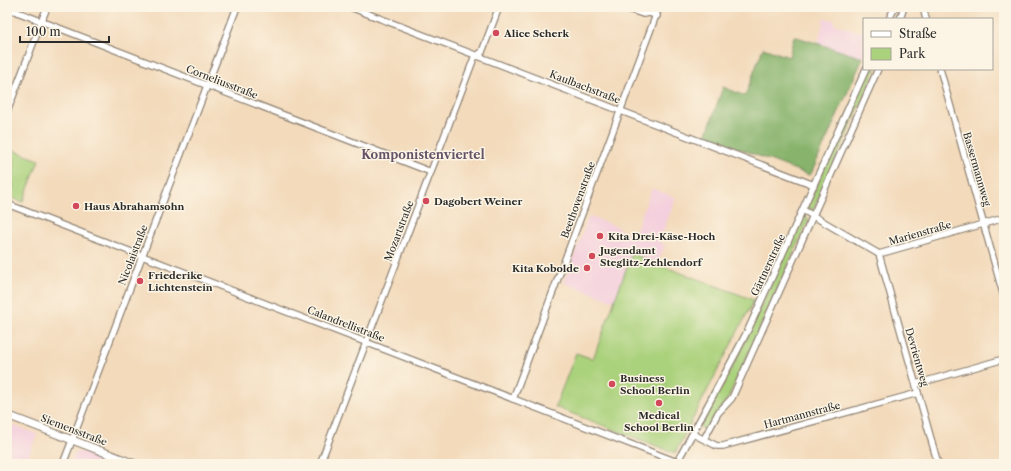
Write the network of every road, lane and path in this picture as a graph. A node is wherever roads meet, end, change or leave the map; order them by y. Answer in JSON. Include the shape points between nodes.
{"nodes":[{"id":1,"x":47,"y":7,"type":"edge"},
{"id":2,"x":237,"y":7,"type":"edge"},
{"id":3,"x":350,"y":7,"type":"edge"},
{"id":4,"x":499,"y":7,"type":"edge"},
{"id":5,"x":622,"y":7,"type":"edge"},
{"id":6,"x":636,"y":7,"type":"edge"},
{"id":7,"x":659,"y":7,"type":"edge"},
{"id":8,"x":895,"y":7,"type":"edge"},
{"id":9,"x":904,"y":7,"type":"edge"},
{"id":10,"x":922,"y":7,"type":"edge"},
{"id":11,"x":7,"y":8,"type":"edge"},
{"id":12,"x":650,"y":14,"type":"junction"},
{"id":13,"x":657,"y":16,"type":"junction"},
{"id":14,"x":890,"y":18,"type":"edge"},
{"id":15,"x":900,"y":18,"type":"edge"},
{"id":16,"x":926,"y":18,"type":"edge"},
{"id":17,"x":41,"y":22,"type":"junction"},
{"id":18,"x":477,"y":56,"type":"junction"},
{"id":19,"x":866,"y":70,"type":"edge"},
{"id":20,"x":878,"y":70,"type":"edge"},
{"id":21,"x":940,"y":70,"type":"edge"},
{"id":22,"x":207,"y":85,"type":"junction"},
{"id":23,"x":621,"y":111,"type":"junction"},
{"id":24,"x":7,"y":112,"type":"edge"},
{"id":25,"x":431,"y":172,"type":"junction"},
{"id":26,"x":814,"y":185,"type":"junction"},
{"id":27,"x":7,"y":204,"type":"edge"},
{"id":28,"x":803,"y":210,"type":"junction"},
{"id":29,"x":814,"y":215,"type":"junction"},
{"id":30,"x":1004,"y":218,"type":"edge"},
{"id":31,"x":983,"y":224,"type":"junction"},
{"id":32,"x":879,"y":254,"type":"junction"},
{"id":33,"x":142,"y":256,"type":"junction"},
{"id":34,"x":1004,"y":297,"type":"edge"},
{"id":35,"x":366,"y":342,"type":"junction"},
{"id":36,"x":1004,"y":359,"type":"edge"},
{"id":37,"x":916,"y":384,"type":"junction"},
{"id":38,"x":918,"y":393,"type":"junction"},
{"id":39,"x":513,"y":399,"type":"junction"},
{"id":40,"x":7,"y":416,"type":"edge"},
{"id":41,"x":693,"y":434,"type":"junction"},
{"id":42,"x":704,"y":439,"type":"junction"},
{"id":43,"x":72,"y":440,"type":"junction"},
{"id":44,"x":677,"y":463,"type":"edge"},
{"id":45,"x":63,"y":464,"type":"edge"},
{"id":46,"x":135,"y":464,"type":"edge"},
{"id":47,"x":320,"y":464,"type":"edge"},
{"id":48,"x":938,"y":464,"type":"edge"}],
"edges":[{"from":1,"to":17,"type":"street"},
{"from":2,"to":22,"type":"street","name":"Nicolaistraße"},
{"from":3,"to":18,"type":"street","name":"Kaulbachstraße"},
{"from":4,"to":18,"type":"street","name":"Mozartstraße","via":[[482,52]]},
{"from":5,"to":12,"type":"street"},
{"from":6,"to":12,"type":"street"},
{"from":7,"to":13,"type":"street","name":"Beethovenstraße"},
{"from":8,"to":14,"type":"street"},
{"from":9,"to":15,"type":"street"},
{"from":10,"to":16,"type":"street"},
{"from":11,"to":17,"type":"street","name":"Corneliusstraße"},
{"from":12,"to":13,"type":"street"},
{"from":13,"to":23,"type":"street","name":"Beethovenstraße"},
{"from":17,"to":22,"type":"street","name":"Corneliusstraße"},
{"from":17,"to":24,"type":"street"},
{"from":18,"to":23,"type":"street","name":"Kaulbachstraße"},
{"from":18,"to":25,"type":"street","name":"Mozartstraße","via":[[474,58]]},
{"from":19,"to":26,"type":"street","name":"Gärtnerstraße"},
{"from":20,"to":29,"type":"street","name":"Gärtnerstraße"},
{"from":21,"to":31,"type":"street","name":"Bassermannweg"},
{"from":22,"to":25,"type":"street","name":"Corneliusstraße"},
{"from":22,"to":33,"type":"street","name":"Nicolaistraße"},
{"from":23,"to":26,"type":"street","name":"Kaulbachstraße"},
{"from":23,"to":39,"type":"street","name":"Beethovenstraße"},
{"from":25,"to":35,"type":"street","name":"Mozartstraße"},
{"from":26,"to":28,"type":"street","name":"Gärtnerstraße"},
{"from":27,"to":33,"type":"street","name":"Calandrellistraße"},
{"from":28,"to":29,"type":"street","name":"Marienstraße"},
{"from":28,"to":41,"type":"street","name":"Gärtnerstraße","via":[[736,353]]},
{"from":29,"to":32,"type":"street","name":"Marienstraße"},
{"from":29,"to":42,"type":"street","name":"Gärtnerstraße","via":[[732,398],[718,413]]},
{"from":30,"to":31,"type":"street","name":"Marienstraße"},
{"from":31,"to":32,"type":"street","name":"Marienstraße"},
{"from":31,"to":34,"type":"street","name":"Bassermannweg"},
{"from":32,"to":37,"type":"street","name":"Devrientweg"},
{"from":33,"to":35,"type":"street","name":"Calandrellistraße"},
{"from":33,"to":43,"type":"street","name":"Nicolaistraße"},
{"from":35,"to":39,"type":"street","name":"Calandrellistraße"},
{"from":35,"to":47,"type":"street","name":"Mozartstraße"},
{"from":36,"to":37,"type":"street"},
{"from":37,"to":38,"type":"street","name":"Devrientweg"},
{"from":38,"to":42,"type":"street","name":"Hartmannstraße","via":[[723,446],[716,446]]},
{"from":38,"to":48,"type":"street","name":"Devrientweg"},
{"from":39,"to":44,"type":"street","name":"Calandrellistraße"},
{"from":40,"to":43,"type":"street","name":"Siemensstraße"},
{"from":41,"to":42,"type":"street","name":"Hartmannstraße"},
{"from":41,"to":44,"type":"street","name":"Gärtnerstraße"},
{"from":43,"to":45,"type":"street","name":"Nicolaistraße"},
{"from":43,"to":46,"type":"street","name":"Siemensstraße"}]}
